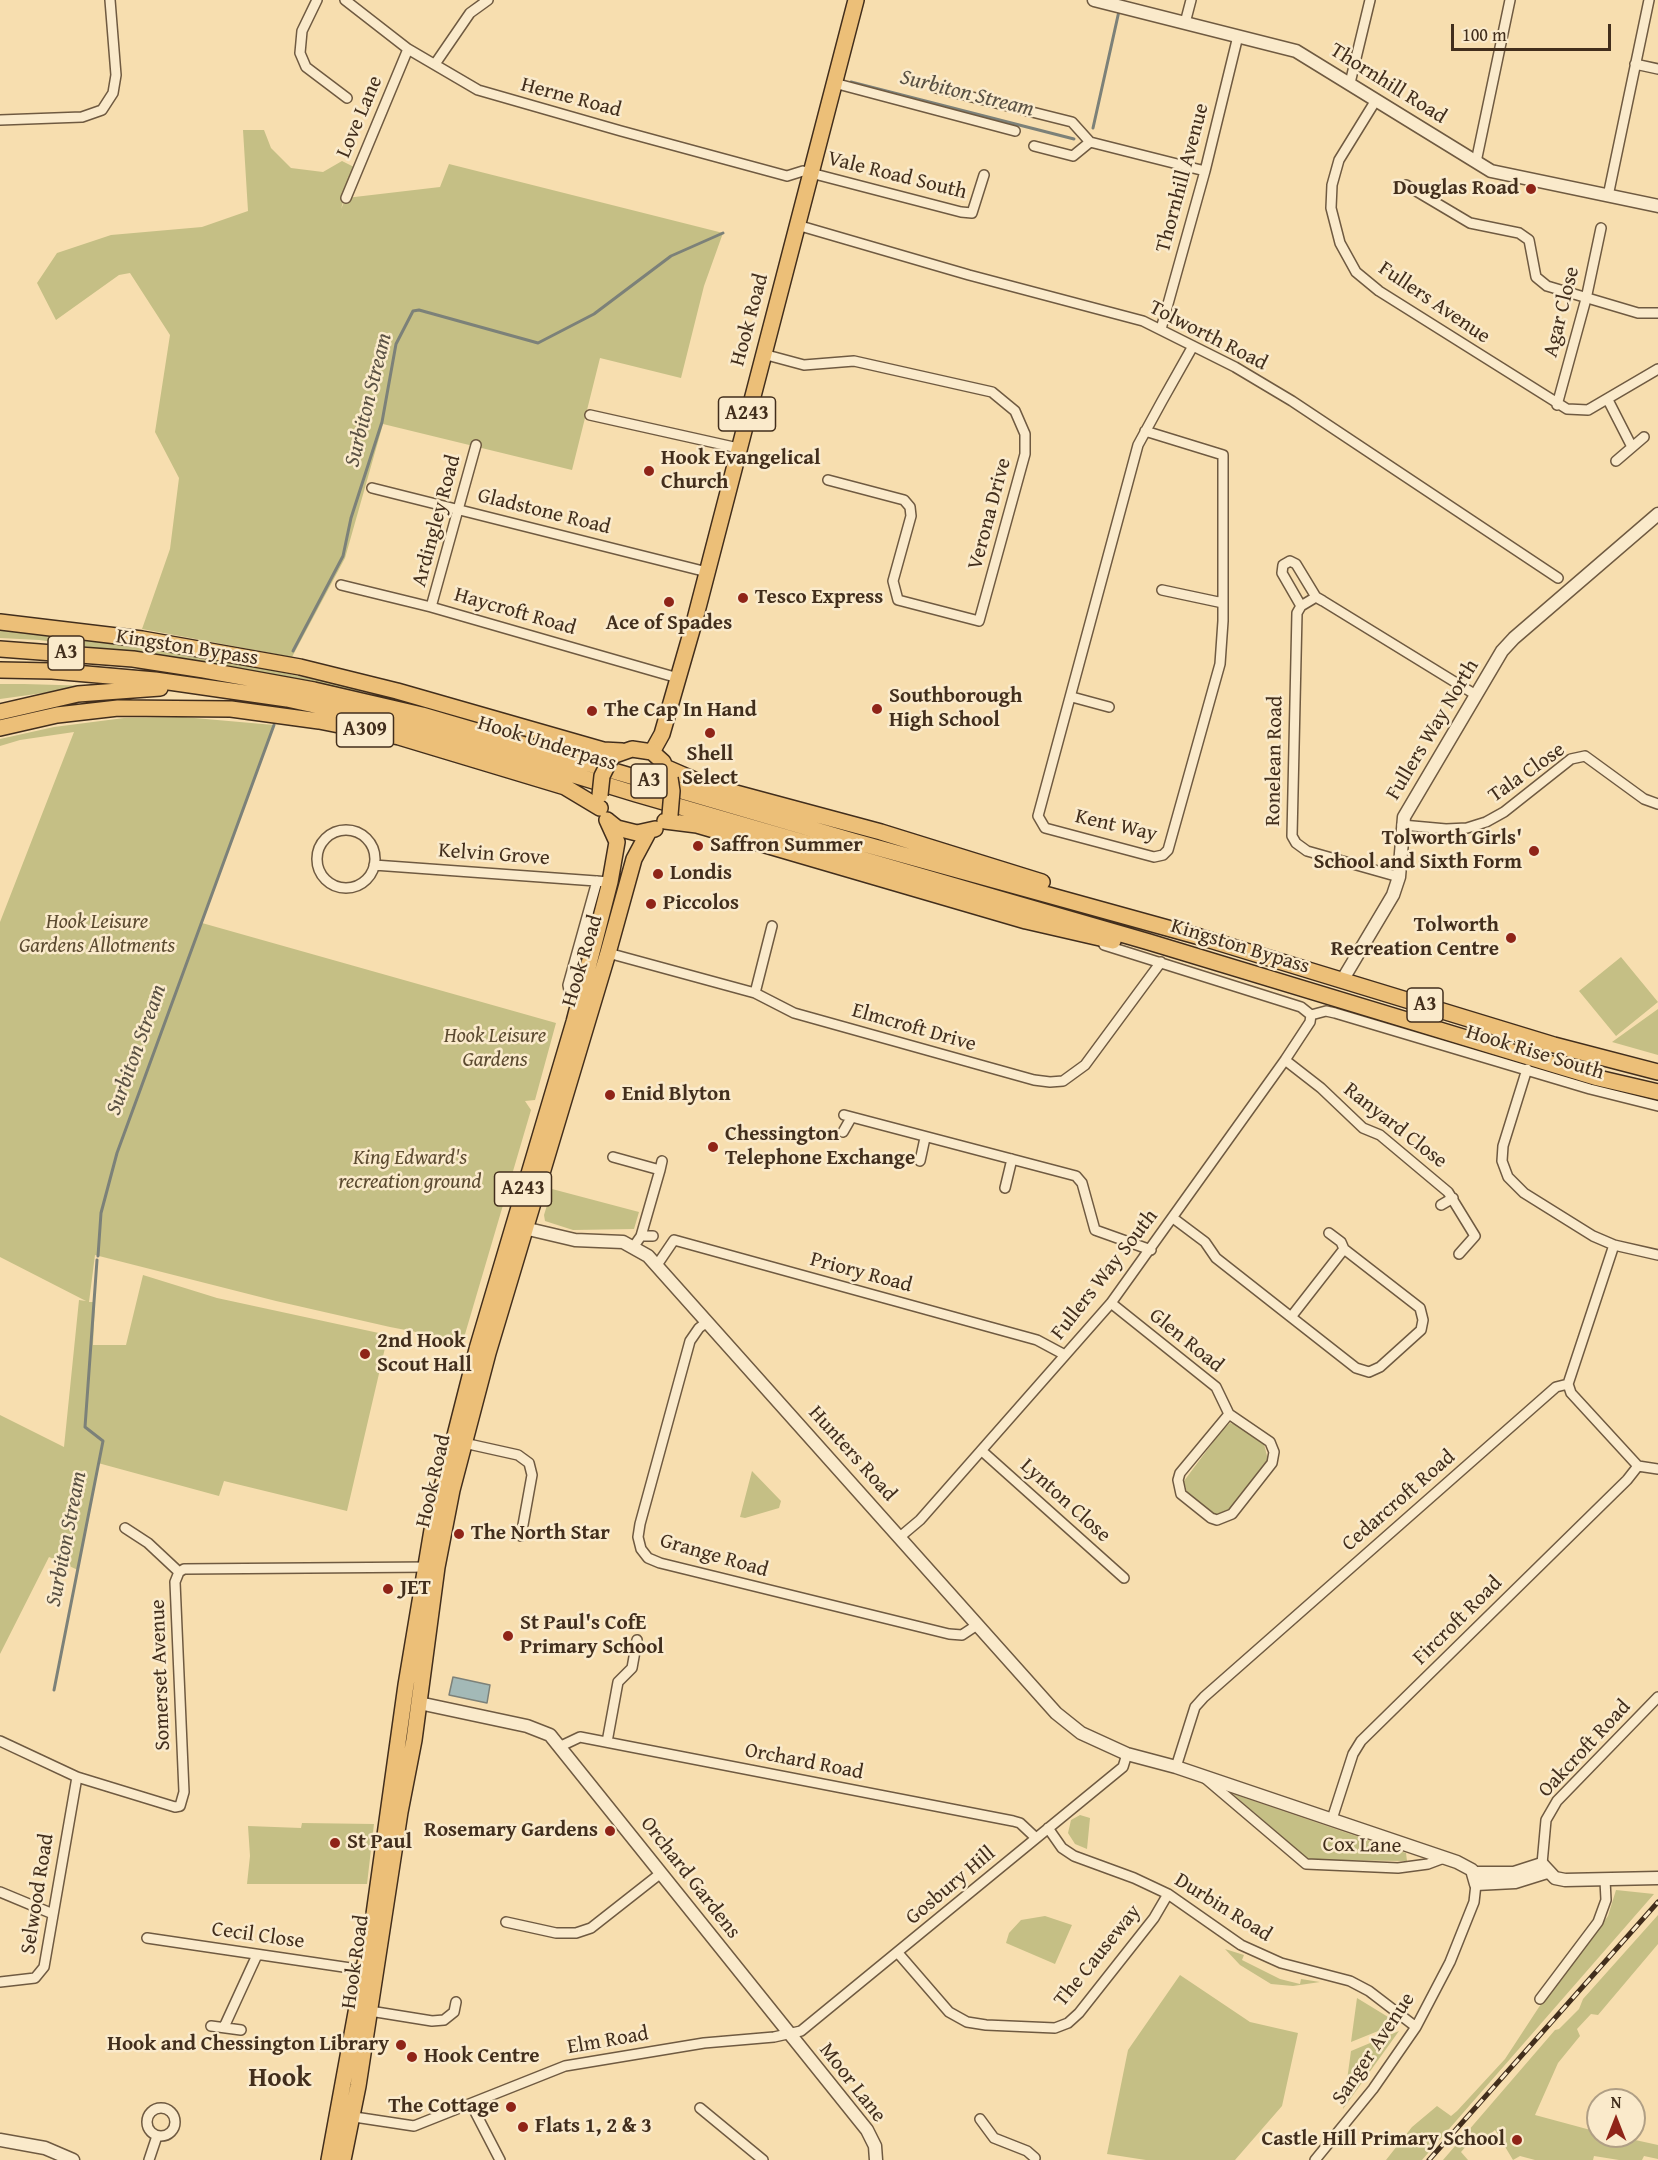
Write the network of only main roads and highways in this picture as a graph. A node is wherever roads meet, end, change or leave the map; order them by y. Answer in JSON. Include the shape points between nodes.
{"nodes":[{"id":1,"x":855,"y":0,"type":"edge"},
{"id":2,"x":0,"y":622,"type":"edge"},
{"id":3,"x":0,"y":649,"type":"edge"},
{"id":4,"x":0,"y":670,"type":"edge"},
{"id":5,"x":199,"y":686,"type":"junction"},
{"id":6,"x":365,"y":702,"type":"joint"},
{"id":7,"x":0,"y":712,"type":"edge"},
{"id":8,"x":0,"y":728,"type":"edge"},
{"id":9,"x":652,"y":752,"type":"junction"},
{"id":10,"x":616,"y":755,"type":"junction"},
{"id":11,"x":669,"y":773,"type":"junction"},
{"id":12,"x":602,"y":807,"type":"junction"},
{"id":13,"x":668,"y":818,"type":"junction"},
{"id":14,"x":649,"y":831,"type":"junction"},
{"id":15,"x":932,"y":862,"type":"joint"},
{"id":16,"x":913,"y":873,"type":"joint"},
{"id":17,"x":1192,"y":935,"type":"junction"},
{"id":18,"x":1242,"y":970,"type":"junction"},
{"id":19,"x":1658,"y":1072,"type":"edge"},
{"id":20,"x":1658,"y":1092,"type":"edge"},
{"id":21,"x":431,"y":1567,"type":"junction"},
{"id":22,"x":345,"y":2115,"type":"junction"},
{"id":23,"x":328,"y":2160,"type":"edge"},
{"id":24,"x":343,"y":2160,"type":"edge"}],
"edges":[{"from":1,"to":9,"type":"main road","name":"Hook Road","number":"A243","via":[[707,572],[662,734]]},
{"from":2,"to":10,"type":"main road","number":"A309","via":[[142,639],[300,667]]},
{"from":3,"to":6,"type":"main road","name":"Kingston Bypass","number":"A3","via":[[159,663]]},
{"from":4,"to":5,"type":"main road","number":"A3","via":[[108,675]]},
{"from":5,"to":7,"type":"main road","via":[[78,694]]},
{"from":5,"to":16,"type":"main road","name":"Hook Underpass","number":"A3","via":[[287,699],[423,729]]},
{"from":6,"to":15,"type":"main road","name":"Hook Underpass","number":"A3"},
{"from":8,"to":12,"type":"main road","number":"A309","via":[[57,715],[118,708],[173,706],[253,712],[399,737],[565,787]]},
{"from":9,"to":10,"type":"main road","via":[[632,749]]},
{"from":9,"to":11,"type":"main road"},
{"from":10,"to":12,"type":"main road","bridge":true,"via":[[603,776]]},
{"from":11,"to":13,"type":"main road","bridge":true,"via":[[672,791]]},
{"from":11,"to":17,"type":"main road","via":[[881,832]]},
{"from":12,"to":14,"type":"main road","via":[[626,831]]},
{"from":12,"to":21,"type":"main road","name":"Hook Road","number":"A243","via":[[617,842],[604,881],[593,949],[450,1450]]},
{"from":13,"to":14,"type":"main road"},
{"from":13,"to":18,"type":"main road","via":[[1026,921]]},
{"from":14,"to":21,"type":"main road","name":"Hook Road","via":[[634,860],[524,1228]]},
{"from":15,"to":17,"type":"main road","name":"Kingston Bypass","number":"A3"},
{"from":16,"to":18,"type":"main road","name":"Kingston Bypass","number":"A3"},
{"from":17,"to":19,"type":"main road","name":"Kingston Bypass","number":"A3","via":[[1554,1045]]},
{"from":18,"to":20,"type":"main road","name":"Kingston Bypass","number":"A3","via":[[1598,1078]]},
{"from":21,"to":22,"type":"main road","name":"Hook Road","number":"A243","via":[[364,1970]]},
{"from":21,"to":22,"type":"main road","name":"Hook Road","via":[[419,1703],[370,2011]]},
{"from":22,"to":23,"type":"main road","name":"Hook Road","number":"A243"},
{"from":22,"to":24,"type":"main road","name":"Hook Road","number":"A243"}]}
